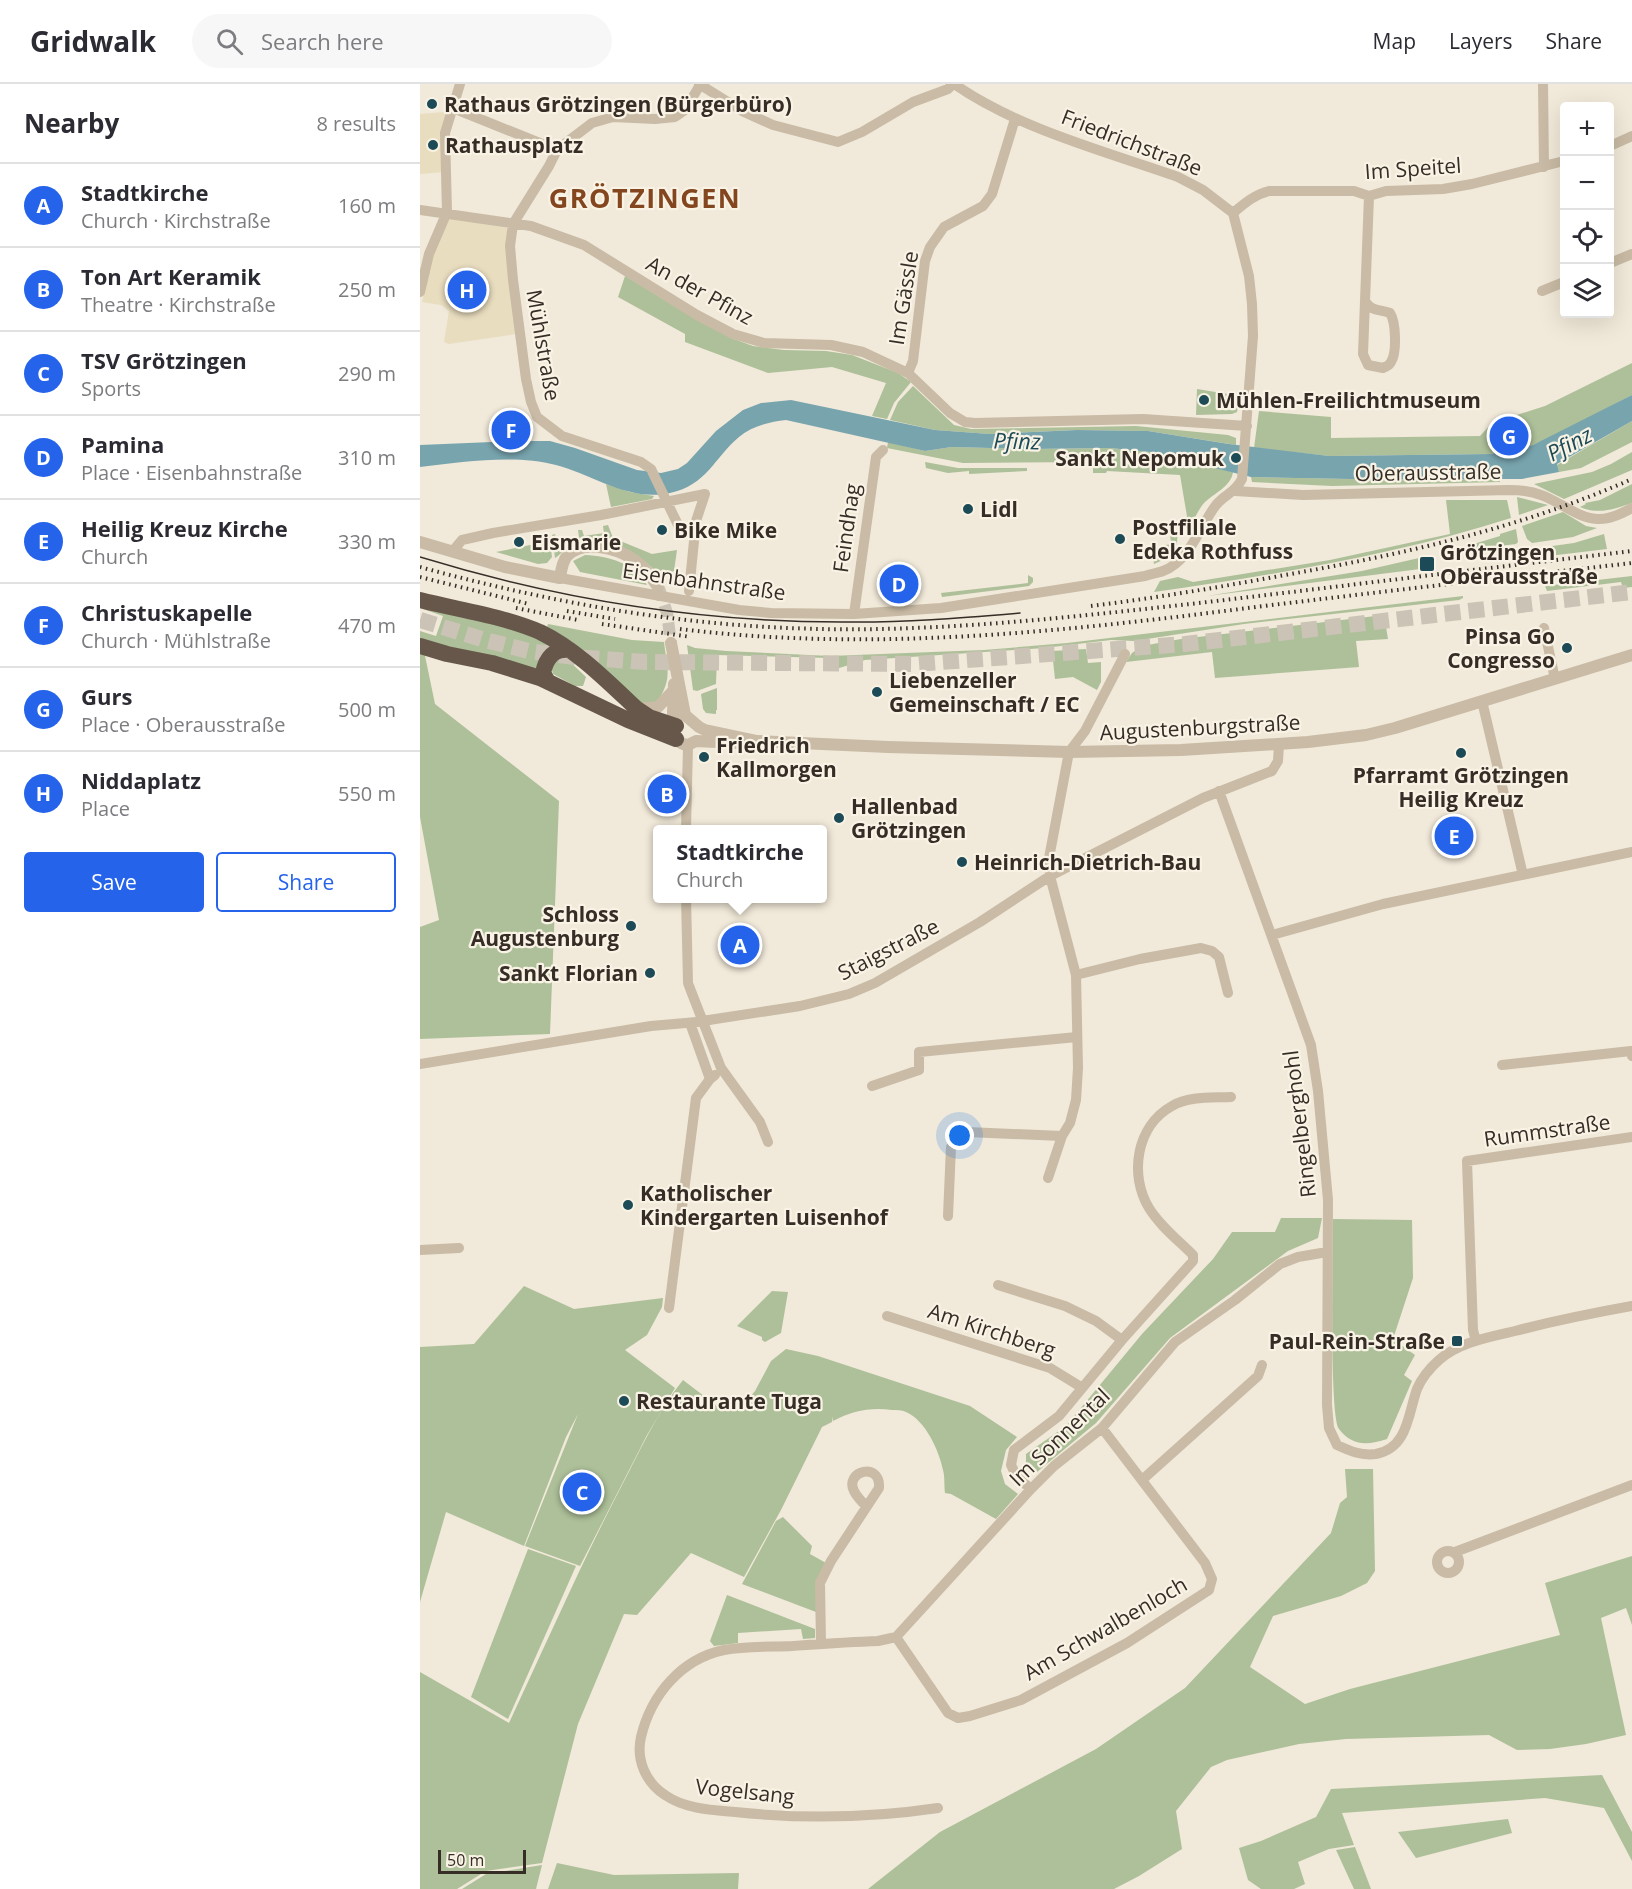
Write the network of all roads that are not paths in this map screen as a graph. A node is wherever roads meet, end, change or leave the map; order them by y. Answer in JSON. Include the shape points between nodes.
{"nodes":[{"id":1,"x":460,"y":84,"type":"edge"},
{"id":2,"x":953,"y":84,"type":"edge"},
{"id":3,"x":1543,"y":84,"type":"edge"},
{"id":4,"x":699,"y":85,"type":"edge"},
{"id":5,"x":453,"y":108,"type":"junction"},
{"id":6,"x":1016,"y":119,"type":"junction"},
{"id":7,"x":1632,"y":136,"type":"edge"},
{"id":8,"x":1614,"y":144,"type":"edge"},
{"id":9,"x":556,"y":150,"type":"junction"},
{"id":10,"x":1560,"y":162,"type":"edge"},
{"id":11,"x":1544,"y":167,"type":"junction"},
{"id":12,"x":1369,"y":196,"type":"junction"},
{"id":13,"x":420,"y":210,"type":"edge"},
{"id":14,"x":447,"y":212,"type":"junction"},
{"id":15,"x":1233,"y":213,"type":"junction"},
{"id":16,"x":513,"y":224,"type":"junction"},
{"id":17,"x":1632,"y":254,"type":"edge"},
{"id":18,"x":1614,"y":261,"type":"edge"},
{"id":19,"x":1560,"y":284,"type":"edge"},
{"id":20,"x":1542,"y":291,"type":"dead end"},
{"id":21,"x":420,"y":292,"type":"edge"},
{"id":22,"x":1365,"y":301,"type":"junction"},
{"id":23,"x":908,"y":373,"type":"junction"},
{"id":24,"x":1247,"y":432,"type":"junction"},
{"id":25,"x":883,"y":450,"type":"dead end"},
{"id":26,"x":1235,"y":491,"type":"junction"},
{"id":27,"x":666,"y":499,"type":"junction"},
{"id":28,"x":1632,"y":508,"type":"edge"},
{"id":29,"x":696,"y":521,"type":"junction"},
{"id":30,"x":420,"y":542,"type":"edge"},
{"id":31,"x":452,"y":552,"type":"junction"},
{"id":32,"x":560,"y":578,"type":"junction"},
{"id":33,"x":658,"y":587,"type":"tunnel mouth"},
{"id":34,"x":689,"y":591,"type":"dead end"},
{"id":35,"x":420,"y":600,"type":"edge"},
{"id":36,"x":854,"y":614,"type":"junction"},
{"id":37,"x":1544,"y":628,"type":"dead end"},
{"id":38,"x":670,"y":643,"type":"tunnel mouth"},
{"id":39,"x":420,"y":646,"type":"edge"},
{"id":40,"x":570,"y":650,"type":"junction"},
{"id":41,"x":1125,"y":654,"type":"dead end"},
{"id":42,"x":1632,"y":655,"type":"edge"},
{"id":43,"x":591,"y":667,"type":"junction"},
{"id":44,"x":676,"y":675,"type":"junction"},
{"id":45,"x":1555,"y":679,"type":"junction"},
{"id":46,"x":548,"y":682,"type":"junction"},
{"id":47,"x":673,"y":691,"type":"junction"},
{"id":48,"x":569,"y":692,"type":"junction"},
{"id":49,"x":1482,"y":701,"type":"junction"},
{"id":50,"x":637,"y":709,"type":"junction"},
{"id":51,"x":686,"y":732,"type":"junction"},
{"id":52,"x":1279,"y":744,"type":"junction"},
{"id":53,"x":1069,"y":752,"type":"junction"},
{"id":54,"x":1219,"y":791,"type":"junction"},
{"id":55,"x":686,"y":825,"type":"edge"},
{"id":56,"x":1632,"y":852,"type":"edge"},
{"id":57,"x":1523,"y":875,"type":"junction"},
{"id":58,"x":1050,"y":876,"type":"junction"},
{"id":59,"x":686,"y":903,"type":"edge"},
{"id":60,"x":1272,"y":934,"type":"junction"},
{"id":61,"x":1076,"y":975,"type":"junction"},
{"id":62,"x":1228,"y":993,"type":"dead end"},
{"id":63,"x":699,"y":1022,"type":"junction"},
{"id":64,"x":1077,"y":1037,"type":"junction"},
{"id":65,"x":1631,"y":1051,"type":"edge"},
{"id":66,"x":1632,"y":1056,"type":"edge"},
{"id":67,"x":420,"y":1064,"type":"edge"},
{"id":68,"x":1502,"y":1065,"type":"dead end"},
{"id":69,"x":722,"y":1068,"type":"junction"},
{"id":70,"x":710,"y":1079,"type":"junction"},
{"id":71,"x":872,"y":1086,"type":"dead end"},
{"id":72,"x":1230,"y":1097,"type":"dead end"},
{"id":73,"x":1062,"y":1136,"type":"junction"},
{"id":74,"x":1632,"y":1137,"type":"edge"},
{"id":75,"x":768,"y":1142,"type":"dead end"},
{"id":76,"x":1048,"y":1178,"type":"dead end"},
{"id":77,"x":948,"y":1216,"type":"dead end"},
{"id":78,"x":459,"y":1248,"type":"dead end"},
{"id":79,"x":420,"y":1250,"type":"edge"},
{"id":80,"x":1327,"y":1252,"type":"junction"},
{"id":81,"x":998,"y":1285,"type":"dead end"},
{"id":82,"x":1632,"y":1306,"type":"edge"},
{"id":83,"x":669,"y":1308,"type":"dead end"},
{"id":84,"x":887,"y":1316,"type":"dead end"},
{"id":85,"x":1122,"y":1340,"type":"junction"},
{"id":86,"x":1476,"y":1341,"type":"junction"},
{"id":87,"x":1262,"y":1365,"type":"dead end"},
{"id":88,"x":1082,"y":1388,"type":"junction"},
{"id":89,"x":1102,"y":1428,"type":"junction"},
{"id":90,"x":1142,"y":1480,"type":"junction"},
{"id":91,"x":1632,"y":1485,"type":"edge"},
{"id":92,"x":1032,"y":1489,"type":"junction"},
{"id":93,"x":866,"y":1506,"type":"dead end"},
{"id":94,"x":1455,"y":1552,"type":"dead end"},
{"id":95,"x":896,"y":1637,"type":"junction"},
{"id":96,"x":821,"y":1644,"type":"junction"},
{"id":97,"x":938,"y":1808,"type":"dead end"}],
"edges":[{"from":1,"to":5,"type":"street"},
{"from":2,"to":4,"type":"street","via":[[838,142],[773,125]]},
{"from":2,"to":6,"type":"street","name":"Friedrichstraße"},
{"from":3,"to":11,"type":"street"},
{"from":4,"to":9,"type":"street","via":[[685,110],[675,117],[613,117],[592,123]]},
{"from":5,"to":9,"type":"street"},
{"from":5,"to":14,"type":"street","via":[[445,133]]},
{"from":6,"to":15,"type":"street","name":"Friedrichstraße","via":[[1178,177]]},
{"from":6,"to":23,"type":"street","name":"Im Gässle","via":[[992,194],[982,206],[944,227],[930,246]]},
{"from":7,"to":8,"type":"street"},
{"from":9,"to":16,"type":"street"},
{"from":10,"to":11,"type":"street","name":"Im Speitel"},
{"from":11,"to":12,"type":"street","name":"Im Speitel","via":[[1443,189],[1386,191]]},
{"from":12,"to":15,"type":"street","name":"Im Speitel","via":[[1354,191],[1269,191],[1249,199]]},
{"from":12,"to":22,"type":"street"},
{"from":13,"to":14,"type":"street","name":"An der Pfinz"},
{"from":14,"to":16,"type":"street","name":"An der Pfinz"},
{"from":14,"to":21,"type":"street","via":[[429,254]]},
{"from":15,"to":24,"type":"street","via":[[1252,304]]},
{"from":16,"to":23,"type":"street","name":"An der Pfinz","via":[[584,244],[733,334],[764,343],[851,348]]},
{"from":16,"to":27,"type":"street","name":"Mühlstraße","via":[[513,280],[526,380],[537,417],[562,436],[641,462],[651,469]]},
{"from":17,"to":18,"type":"street"},
{"from":19,"to":20,"type":"street"},
{"from":22,"to":22,"type":"street","via":[[1364,360],[1368,365],[1383,368],[1392,361],[1395,325],[1390,313],[1369,308]]},
{"from":23,"to":24,"type":"street","name":"An der Pfinz","via":[[965,422],[1143,419]]},
{"from":24,"to":26,"type":"street","via":[[1242,479]]},
{"from":25,"to":36,"type":"street","name":"Feindhag","via":[[876,457]]},
{"from":26,"to":28,"type":"street","name":"Oberausstraße","via":[[1303,495],[1520,490],[1543,495],[1590,518],[1617,516]]},
{"from":26,"to":36,"type":"street","name":"Eisenbahnstraße","via":[[1217,504],[1185,555],[1164,571],[941,608]]},
{"from":27,"to":29,"type":"street","name":"Mühlstraße","via":[[678,525]]},
{"from":27,"to":29,"type":"street","via":[[705,494]]},
{"from":27,"to":31,"type":"street","via":[[462,540]]},
{"from":29,"to":34,"type":"street"},
{"from":30,"to":31,"type":"street","name":"Eisenbahnstraße"},
{"from":31,"to":32,"type":"street","name":"Eisenbahnstraße"},
{"from":32,"to":33,"type":"street","via":[[568,555],[596,547],[635,561]]},
{"from":32,"to":36,"type":"street","name":"Eisenbahnstraße","via":[[739,610]]},
{"from":35,"to":40,"type":"highway","via":[[515,623]]},
{"from":37,"to":45,"type":"street"},
{"from":38,"to":44,"type":"street"},
{"from":39,"to":46,"type":"highway","via":[[504,666]]},
{"from":40,"to":43,"type":"highway"},
{"from":40,"to":46,"type":"highway","via":[[562,649],[549,657],[543,673]]},
{"from":41,"to":53,"type":"street","via":[[1085,731]]},
{"from":42,"to":45,"type":"street","name":"Augustenburgstraße"},
{"from":43,"to":48,"type":"highway","via":[[596,681],[591,690]]},
{"from":43,"to":50,"type":"highway"},
{"from":44,"to":47,"type":"street"},
{"from":44,"to":51,"type":"street"},
{"from":45,"to":49,"type":"street","name":"Augustenburgstraße"},
{"from":46,"to":48,"type":"highway"},
{"from":47,"to":50,"type":"street","via":[[658,707]]},
{"from":47,"to":51,"type":"street","via":[[673,713]]},
{"from":48,"to":51,"type":"highway","via":[[628,720]]},
{"from":49,"to":52,"type":"street","name":"Augustenburgstraße","via":[[1366,735]]},
{"from":49,"to":57,"type":"street"},
{"from":50,"to":51,"type":"highway"},
{"from":51,"to":53,"type":"street","name":"Augustenburgstraße","via":[[738,743]]},
{"from":51,"to":55,"type":"street"},
{"from":52,"to":53,"type":"street","name":"Augustenburgstraße"},
{"from":52,"to":54,"type":"street","name":"Staigstraße","via":[[1278,761],[1272,771]]},
{"from":53,"to":58,"type":"street","via":[[1049,858]]},
{"from":54,"to":58,"type":"street","name":"Staigstraße"},
{"from":54,"to":60,"type":"street","name":"Ringelberghohl"},
{"from":56,"to":57,"type":"street"},
{"from":57,"to":60,"type":"street","via":[[1383,904]]},
{"from":58,"to":61,"type":"street"},
{"from":58,"to":63,"type":"street","name":"Staigstraße","via":[[875,983],[800,1005]]},
{"from":59,"to":69,"type":"street","via":[[688,983]]},
{"from":60,"to":80,"type":"street","name":"Ringelberghohl","via":[[1311,1045],[1328,1200]]},
{"from":61,"to":62,"type":"street","via":[[1201,948],[1219,957]]},
{"from":61,"to":64,"type":"street"},
{"from":63,"to":67,"type":"street","name":"Staigstraße","via":[[651,1026]]},
{"from":63,"to":70,"type":"street"},
{"from":64,"to":71,"type":"street","via":[[919,1052],[919,1070]]},
{"from":64,"to":73,"type":"street","via":[[1076,1100]]},
{"from":65,"to":66,"type":"street"},
{"from":65,"to":68,"type":"street"},
{"from":69,"to":70,"type":"street"},
{"from":69,"to":75,"type":"street","via":[[760,1122]]},
{"from":70,"to":83,"type":"street","via":[[696,1098]]},
{"from":72,"to":85,"type":"street","via":[[1188,1100],[1172,1106],[1148,1128],[1137,1161],[1140,1190],[1157,1220],[1193,1254],[1193,1261]]},
{"from":73,"to":76,"type":"street"},
{"from":73,"to":77,"type":"street","via":[[967,1132],[958,1137],[951,1147]]},
{"from":74,"to":86,"type":"street","name":"Rummstraße","via":[[1467,1161]]},
{"from":78,"to":79,"type":"street"},
{"from":80,"to":86,"type":"street","name":"Ringelberghohl","via":[[1326,1377],[1329,1428],[1337,1445],[1356,1454],[1370,1455],[1397,1444],[1426,1372],[1448,1353]]},
{"from":80,"to":89,"type":"street","name":"Im Sonnental","via":[[1280,1264],[1175,1342]]},
{"from":81,"to":85,"type":"street","via":[[1065,1306]]},
{"from":82,"to":86,"type":"street"},
{"from":84,"to":88,"type":"street","name":"Am Kirchberg","via":[[1050,1368]]},
{"from":85,"to":88,"type":"street"},
{"from":87,"to":90,"type":"street","via":[[1258,1376]]},
{"from":88,"to":92,"type":"street","via":[[1059,1416],[1014,1450],[1011,1465],[1017,1477]]},
{"from":89,"to":90,"type":"street","name":"Am Schwalbenloch"},
{"from":89,"to":92,"type":"street","name":"Im Sonnental"},
{"from":90,"to":95,"type":"street","name":"Am Schwalbenloch","via":[[1205,1563],[1212,1583],[1209,1590],[1127,1643],[1021,1700],[958,1718],[948,1713]]},
{"from":91,"to":94,"type":"street"},
{"from":92,"to":95,"type":"street","name":"Im Sonnental"},
{"from":93,"to":96,"type":"street","via":[[819,1583]]},
{"from":95,"to":96,"type":"street","name":"Vogelsang"},
{"from":96,"to":97,"type":"street","name":"Vogelsang","via":[[725,1650],[697,1660],[679,1672],[660,1691],[640,1738],[639,1760],[647,1778],[664,1795],[687,1806],[758,1815],[854,1816]]}]}
